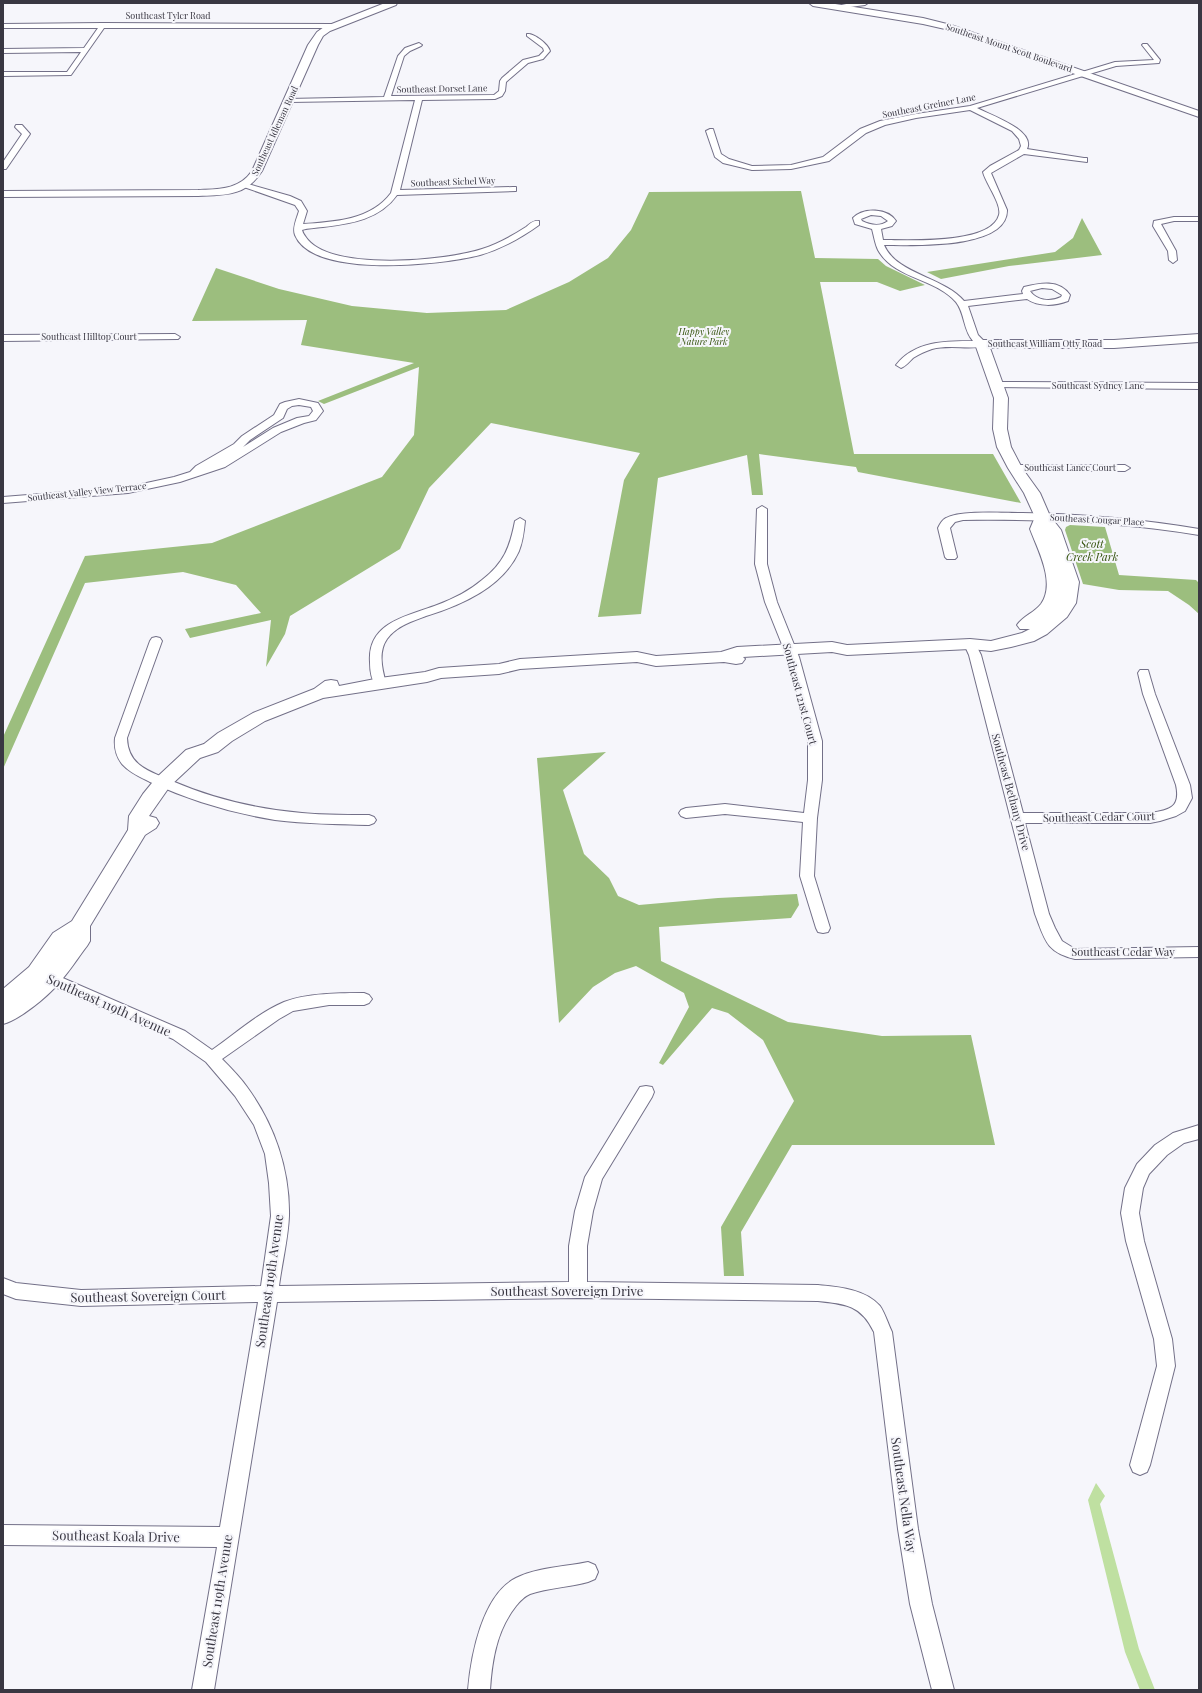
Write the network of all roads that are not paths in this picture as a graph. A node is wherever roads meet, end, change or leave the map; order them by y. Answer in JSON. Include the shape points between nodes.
{"nodes":[{"id":1,"x":393,"y":3,"type":"edge"},
{"id":2,"x":813,"y":3,"type":"edge"},
{"id":3,"x":866,"y":3,"type":"edge"},
{"id":4,"x":835,"y":7,"type":"junction"},
{"id":5,"x":104,"y":25,"type":"junction"},
{"id":6,"x":3,"y":26,"type":"edge"},
{"id":7,"x":333,"y":26,"type":"junction"},
{"id":8,"x":529,"y":35,"type":"dead end"},
{"id":9,"x":419,"y":45,"type":"dead end"},
{"id":10,"x":1145,"y":45,"type":"dead end"},
{"id":11,"x":86,"y":50,"type":"junction"},
{"id":12,"x":3,"y":51,"type":"edge"},
{"id":13,"x":1083,"y":73,"type":"junction"},
{"id":14,"x":3,"y":74,"type":"edge"},
{"id":15,"x":387,"y":98,"type":"junction"},
{"id":16,"x":419,"y":99,"type":"junction"},
{"id":17,"x":290,"y":100,"type":"junction"},
{"id":18,"x":971,"y":108,"type":"junction"},
{"id":19,"x":1199,"y":114,"type":"edge"},
{"id":20,"x":19,"y":127,"type":"dead end"},
{"id":21,"x":710,"y":131,"type":"dead end"},
{"id":22,"x":1022,"y":151,"type":"junction"},
{"id":23,"x":1084,"y":160,"type":"dead end"},
{"id":24,"x":3,"y":166,"type":"edge"},
{"id":25,"x":245,"y":186,"type":"junction"},
{"id":26,"x":513,"y":189,"type":"dead end"},
{"id":27,"x":3,"y":194,"type":"edge"},
{"id":28,"x":395,"y":194,"type":"junction"},
{"id":29,"x":1199,"y":219,"type":"edge"},
{"id":30,"x":536,"y":223,"type":"dead end"},
{"id":31,"x":299,"y":227,"type":"junction"},
{"id":32,"x":876,"y":227,"type":"dead end"},
{"id":33,"x":880,"y":242,"type":"junction"},
{"id":34,"x":1173,"y":260,"type":"dead end"},
{"id":35,"x":1028,"y":296,"type":"dead end"},
{"id":36,"x":962,"y":304,"type":"junction"},
{"id":37,"x":175,"y":337,"type":"dead end"},
{"id":38,"x":3,"y":338,"type":"edge"},
{"id":39,"x":1199,"y":338,"type":"edge"},
{"id":40,"x":982,"y":344,"type":"junction"},
{"id":41,"x":901,"y":365,"type":"dead end"},
{"id":42,"x":997,"y":386,"type":"junction"},
{"id":43,"x":1199,"y":386,"type":"edge"},
{"id":44,"x":1015,"y":468,"type":"junction"},
{"id":45,"x":1124,"y":468,"type":"dead end"},
{"id":46,"x":194,"y":474,"type":"junction"},
{"id":47,"x":3,"y":500,"type":"edge"},
{"id":48,"x":762,"y":509,"type":"dead end"},
{"id":49,"x":1043,"y":517,"type":"junction"},
{"id":50,"x":520,"y":521,"type":"dead end"},
{"id":51,"x":1199,"y":532,"type":"edge"},
{"id":52,"x":951,"y":557,"type":"dead end"},
{"id":53,"x":156,"y":641,"type":"dead end"},
{"id":54,"x":970,"y":644,"type":"junction"},
{"id":55,"x":791,"y":653,"type":"junction"},
{"id":56,"x":1144,"y":673,"type":"dead end"},
{"id":57,"x":379,"y":679,"type":"junction"},
{"id":58,"x":170,"y":785,"type":"junction"},
{"id":59,"x":686,"y":813,"type":"dead end"},
{"id":60,"x":810,"y":818,"type":"junction"},
{"id":61,"x":1018,"y":818,"type":"junction"},
{"id":62,"x":369,"y":820,"type":"dead end"},
{"id":63,"x":824,"y":928,"type":"dead end"},
{"id":64,"x":1053,"y":940,"type":"joint"},
{"id":65,"x":1199,"y":952,"type":"edge"},
{"id":66,"x":43,"y":976,"type":"junction"},
{"id":67,"x":364,"y":999,"type":"dead end"},
{"id":68,"x":3,"y":1000,"type":"edge"},
{"id":69,"x":3,"y":1016,"type":"edge"},
{"id":70,"x":212,"y":1058,"type":"junction"},
{"id":71,"x":646,"y":1092,"type":"dead end"},
{"id":72,"x":1199,"y":1132,"type":"edge"},
{"id":73,"x":3,"y":1286,"type":"edge"},
{"id":74,"x":578,"y":1290,"type":"junction"},
{"id":75,"x":269,"y":1294,"type":"junction"},
{"id":76,"x":863,"y":1303,"type":"joint"},
{"id":77,"x":1140,"y":1464,"type":"dead end"},
{"id":78,"x":3,"y":1535,"type":"edge"},
{"id":79,"x":228,"y":1537,"type":"junction"},
{"id":80,"x":588,"y":1572,"type":"dead end"},
{"id":81,"x":203,"y":1690,"type":"edge"},
{"id":82,"x":479,"y":1690,"type":"edge"},
{"id":83,"x":943,"y":1690,"type":"edge"}],
"edges":[{"from":1,"to":7,"type":"main road","name":"Southeast Idleman Road"},
{"from":2,"to":4,"type":"main road","name":"Southeast Mount Scott Boulevard"},
{"from":3,"to":4,"type":"street"},
{"from":4,"to":13,"type":"main road","name":"Southeast Mount Scott Boulevard","via":[[941,25]]},
{"from":5,"to":6,"type":"street","name":"Southeast Tyler Road"},
{"from":5,"to":7,"type":"street","name":"Southeast Tyler Road"},
{"from":5,"to":11,"type":"street"},
{"from":7,"to":17,"type":"main road","name":"Southeast Idleman Road","via":[[322,32],[315,42]]},
{"from":8,"to":16,"type":"street","name":"Southeast Dorset Lane","via":[[546,47],[547,51],[541,58],[518,66],[513,74],[503,81],[500,95],[487,98]]},
{"from":9,"to":15,"type":"street","via":[[404,52]]},
{"from":10,"to":13,"type":"street","name":"Southeast Greiner Lane","via":[[1157,62],[1115,64]]},
{"from":11,"to":12,"type":"street"},
{"from":11,"to":14,"type":"street","via":[[69,74]]},
{"from":13,"to":18,"type":"street","name":"Southeast Greiner Lane"},
{"from":13,"to":19,"type":"main road","name":"Southeast Mount Scott Boulevard"},
{"from":15,"to":16,"type":"street","name":"Southeast Dorset Lane"},
{"from":15,"to":17,"type":"street","name":"Southeast Dorset Lane"},
{"from":16,"to":28,"type":"street"},
{"from":17,"to":25,"type":"main road","name":"Southeast Idleman Road","via":[[257,171]]},
{"from":18,"to":21,"type":"street","name":"Southeast Greiner Lane","via":[[883,124],[863,131],[826,159],[778,168],[752,168],[726,161],[718,155]]},
{"from":18,"to":22,"type":"street","via":[[1015,129],[1023,138]]},
{"from":20,"to":24,"type":"street","via":[[26,134]]},
{"from":22,"to":23,"type":"street"},
{"from":22,"to":33,"type":"street","via":[[1014,158],[993,166],[987,172],[1003,212],[1001,221],[990,230],[959,240]]},
{"from":25,"to":27,"type":"main road","name":"Southeast Idleman Road","via":[[223,192],[198,193]]},
{"from":25,"to":31,"type":"street","via":[[298,203],[303,211]]},
{"from":26,"to":28,"type":"street","name":"Southeast Sichel Way"},
{"from":28,"to":31,"type":"street","via":[[386,205],[366,216],[337,223]]},
{"from":29,"to":34,"type":"street","via":[[1174,219],[1157,223],[1172,251]]},
{"from":30,"to":31,"type":"street","via":[[504,244],[477,253],[428,262],[398,264],[352,260],[326,254],[303,241],[299,236]]},
{"from":32,"to":33,"type":"street"},
{"from":33,"to":36,"type":"street","via":[[883,251],[896,264],[952,293]]},
{"from":35,"to":36,"type":"street"},
{"from":36,"to":40,"type":"street","via":[[974,336]]},
{"from":37,"to":38,"type":"street","name":"Southeast Hilltop Court"},
{"from":39,"to":40,"type":"main road","name":"Southeast William Otty Road","via":[[1114,344]]},
{"from":40,"to":41,"type":"street","via":[[946,344],[923,348]]},
{"from":40,"to":42,"type":"main road","name":"Southeast William Otty Road"},
{"from":42,"to":43,"type":"street","name":"Southeast Sydney Lane"},
{"from":42,"to":44,"type":"main road","name":"Southeast William Otty Road","via":[[1001,398],[1002,438]]},
{"from":44,"to":45,"type":"street","name":"Southeast Lance Court"},
{"from":44,"to":49,"type":"main road","name":"Southeast William Otty Road","via":[[1032,493]]},
{"from":46,"to":46,"type":"street","name":"Southeast Valley View Terrace","via":[[220,465],[277,430],[312,418],[318,410],[315,405],[307,402],[286,405],[279,416]]},
{"from":46,"to":47,"type":"street","name":"Southeast Valley View Terrace","via":[[128,490]]},
{"from":48,"to":55,"type":"street","name":"Southeast 121st Court","via":[[760,564],[771,602]]},
{"from":49,"to":51,"type":"street","name":"Southeast Cougar Place","via":[[1120,520]]},
{"from":49,"to":52,"type":"street","name":"Southeast Cougar Place","via":[[954,518],[947,522],[944,528]]},
{"from":49,"to":54,"type":"main road","name":"Southeast William Otty Road","via":[[1053,530],[1071,582],[1068,603],[1051,622],[1028,637],[991,646]]},
{"from":50,"to":57,"type":"street","via":[[511,554],[502,568],[489,580],[456,601],[406,620],[386,632],[377,648]]},
{"from":53,"to":58,"type":"street","via":[[120,738],[120,748],[127,762]]},
{"from":54,"to":55,"type":"main road","name":"Southeast William Otty Road","via":[[847,650],[837,655]]},
{"from":54,"to":61,"type":"street","name":"Southeast Bethany Drive"},
{"from":55,"to":57,"type":"main road","name":"Southeast William Otty Road","via":[[741,660],[724,657],[656,661],[641,666],[522,673],[499,669]]},
{"from":55,"to":60,"type":"street","name":"Southeast 121st Court","via":[[815,741],[816,780]]},
{"from":56,"to":61,"type":"street","name":"Southeast Cedar Court","via":[[1149,694],[1183,785],[1185,798],[1175,812],[1150,818]]},
{"from":57,"to":58,"type":"main road","name":"Southeast William Otty Road","via":[[336,692],[320,693],[259,717],[225,737],[211,748],[206,758]]},
{"from":58,"to":62,"type":"street","via":[[196,797],[267,814],[294,818]]},
{"from":58,"to":66,"type":"main road","name":"Southeast William Otty Road","via":[[153,820],[138,830],[79,926],[79,940]]},
{"from":59,"to":60,"type":"street","via":[[725,809]]},
{"from":60,"to":63,"type":"street","name":"Southeast 121st Court","via":[[807,876]]},
{"from":61,"to":64,"type":"street","name":"Southeast Bethany Drive","via":[[1042,914]]},
{"from":64,"to":65,"type":"street","name":"Southeast Cedar Way","via":[[1064,952],[1075,954]]},
{"from":66,"to":68,"type":"main road","name":"Southeast William Otty Road","via":[[25,984]]},
{"from":66,"to":69,"type":"main road","name":"Southeast William Otty Road","via":[[16,1008]]},
{"from":66,"to":70,"type":"street","name":"Southeast 119th Avenue","via":[[173,1032]]},
{"from":67,"to":70,"type":"street","via":[[329,999],[290,1006]]},
{"from":70,"to":75,"type":"street","name":"Southeast 119th Avenue","via":[[241,1091],[261,1123],[273,1154],[280,1216]]},
{"from":71,"to":74,"type":"street","via":[[594,1177],[584,1211],[578,1246]]},
{"from":72,"to":77,"type":"street","via":[[1179,1138],[1161,1150],[1143,1169],[1134,1188],[1130,1213],[1134,1241],[1163,1339],[1166,1366]]},
{"from":73,"to":75,"type":"street","name":"Southeast Sovereign Court","via":[[16,1291],[81,1298]]},
{"from":74,"to":75,"type":"street","name":"Southeast Sovereign Drive"},
{"from":74,"to":76,"type":"street","name":"Southeast Sovereign Drive","via":[[818,1293],[845,1296]]},
{"from":75,"to":79,"type":"street","name":"Southeast 119th Avenue"},
{"from":76,"to":83,"type":"street","name":"Southeast Nella Way","via":[[873,1312],[882,1332],[908,1529],[921,1604]]},
{"from":78,"to":79,"type":"street","name":"Southeast Koala Drive"},
{"from":79,"to":81,"type":"street","name":"Southeast 119th Avenue"},
{"from":80,"to":82,"type":"street","via":[[523,1586],[502,1606],[485,1642]]}]}
